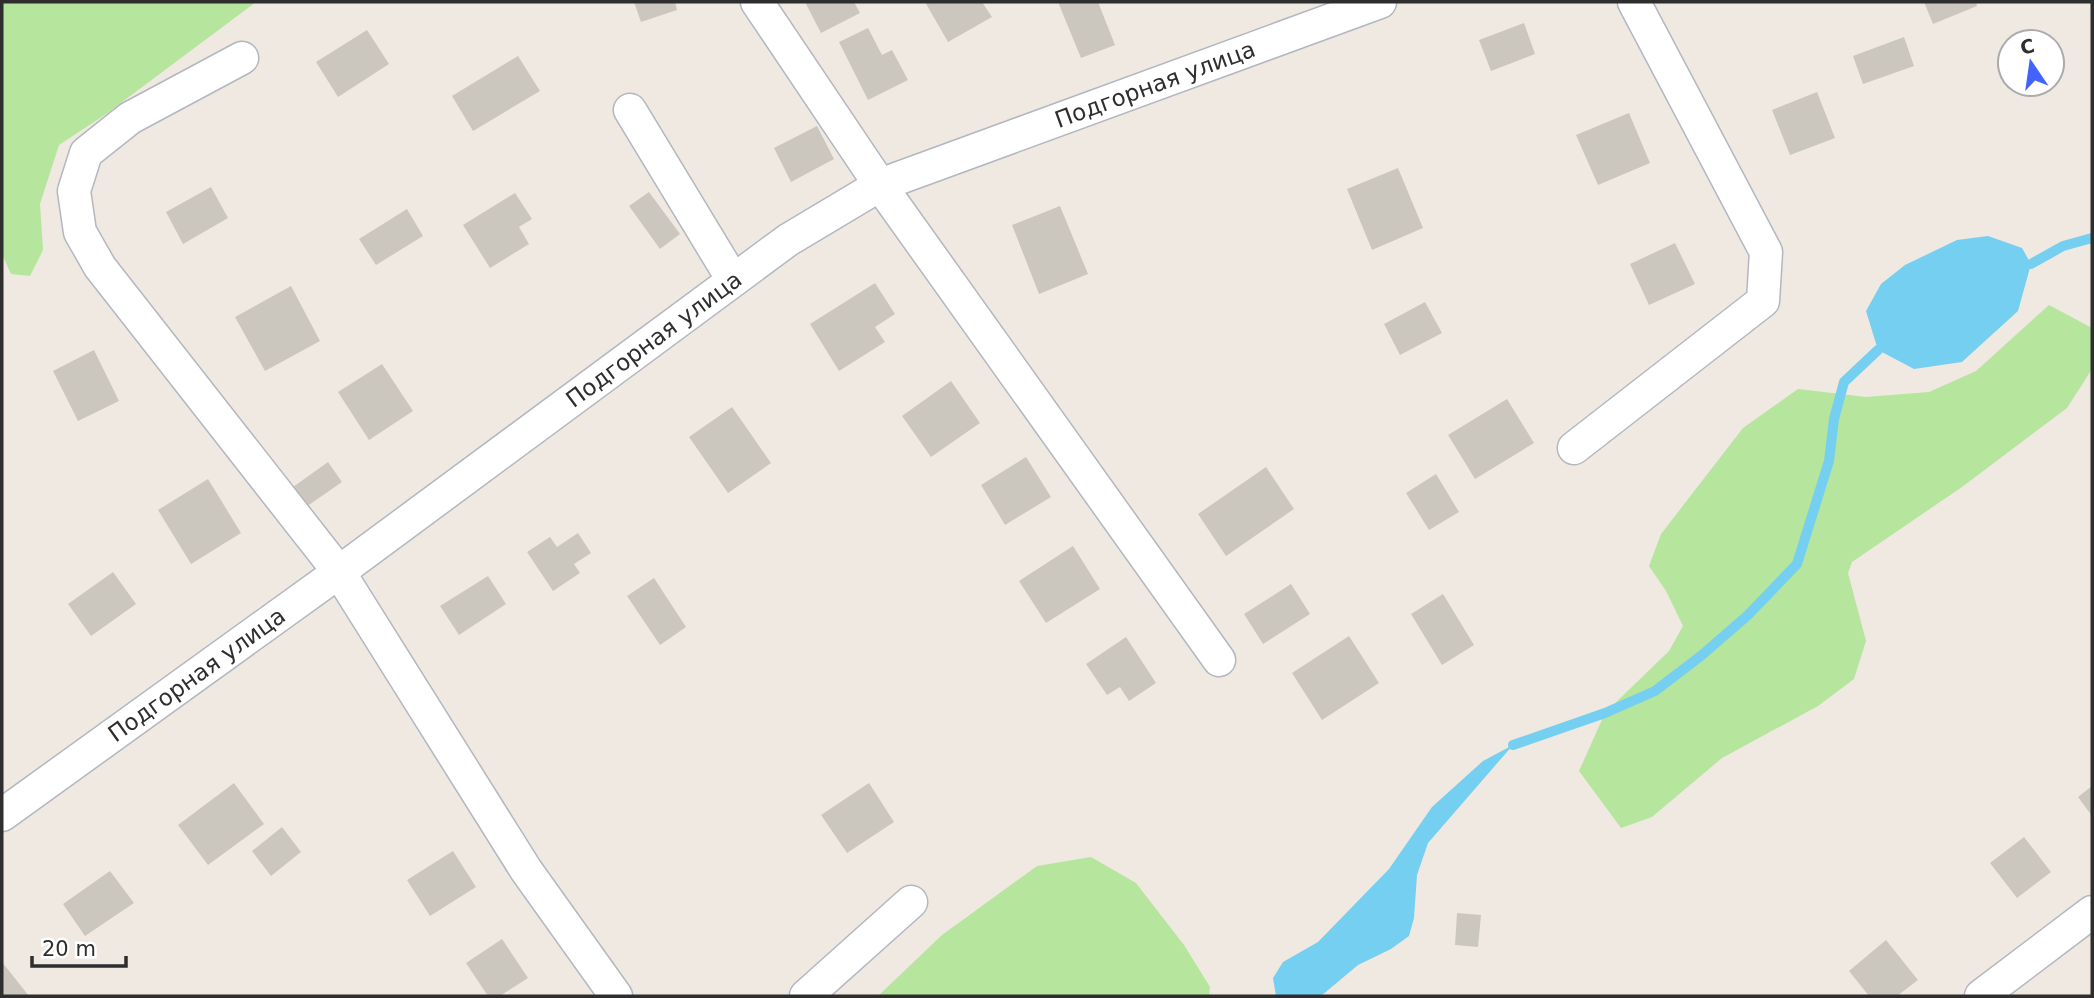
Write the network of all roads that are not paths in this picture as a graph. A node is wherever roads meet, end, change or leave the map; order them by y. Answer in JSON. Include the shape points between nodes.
{"nodes":[{"id":1,"x":757,"y":2,"type":"edge"},
{"id":2,"x":1380,"y":2,"type":"edge"},
{"id":3,"x":1634,"y":2,"type":"edge"},
{"id":4,"x":242,"y":58,"type":"dead end"},
{"id":5,"x":630,"y":110,"type":"dead end"},
{"id":6,"x":880,"y":185,"type":"junction"},
{"id":7,"x":733,"y":280,"type":"junction"},
{"id":8,"x":1574,"y":448,"type":"dead end"},
{"id":9,"x":339,"y":572,"type":"junction"},
{"id":10,"x":1219,"y":660,"type":"dead end"},
{"id":11,"x":2,"y":815,"type":"edge"},
{"id":12,"x":911,"y":902,"type":"dead end"},
{"id":13,"x":2092,"y":912,"type":"edge"},
{"id":14,"x":616,"y":996,"type":"edge"},
{"id":15,"x":806,"y":996,"type":"edge"},
{"id":16,"x":1981,"y":996,"type":"edge"}],
"edges":[{"from":1,"to":6,"type":"street"},
{"from":2,"to":6,"type":"street","name":"Подгорная улица"},
{"from":3,"to":8,"type":"street","via":[[1766,252],[1763,301]]},
{"from":4,"to":9,"type":"street","via":[[131,118],[86,153],[74,191],[80,232],[100,267]]},
{"from":5,"to":7,"type":"street"},
{"from":6,"to":7,"type":"street","name":"Подгорная улица","via":[[788,240]]},
{"from":6,"to":10,"type":"street"},
{"from":7,"to":9,"type":"street","name":"Подгорная улица"},
{"from":9,"to":11,"type":"street","name":"Подгорная улица"},
{"from":9,"to":14,"type":"street","via":[[526,870]]},
{"from":12,"to":15,"type":"street"},
{"from":13,"to":16,"type":"street"}]}
